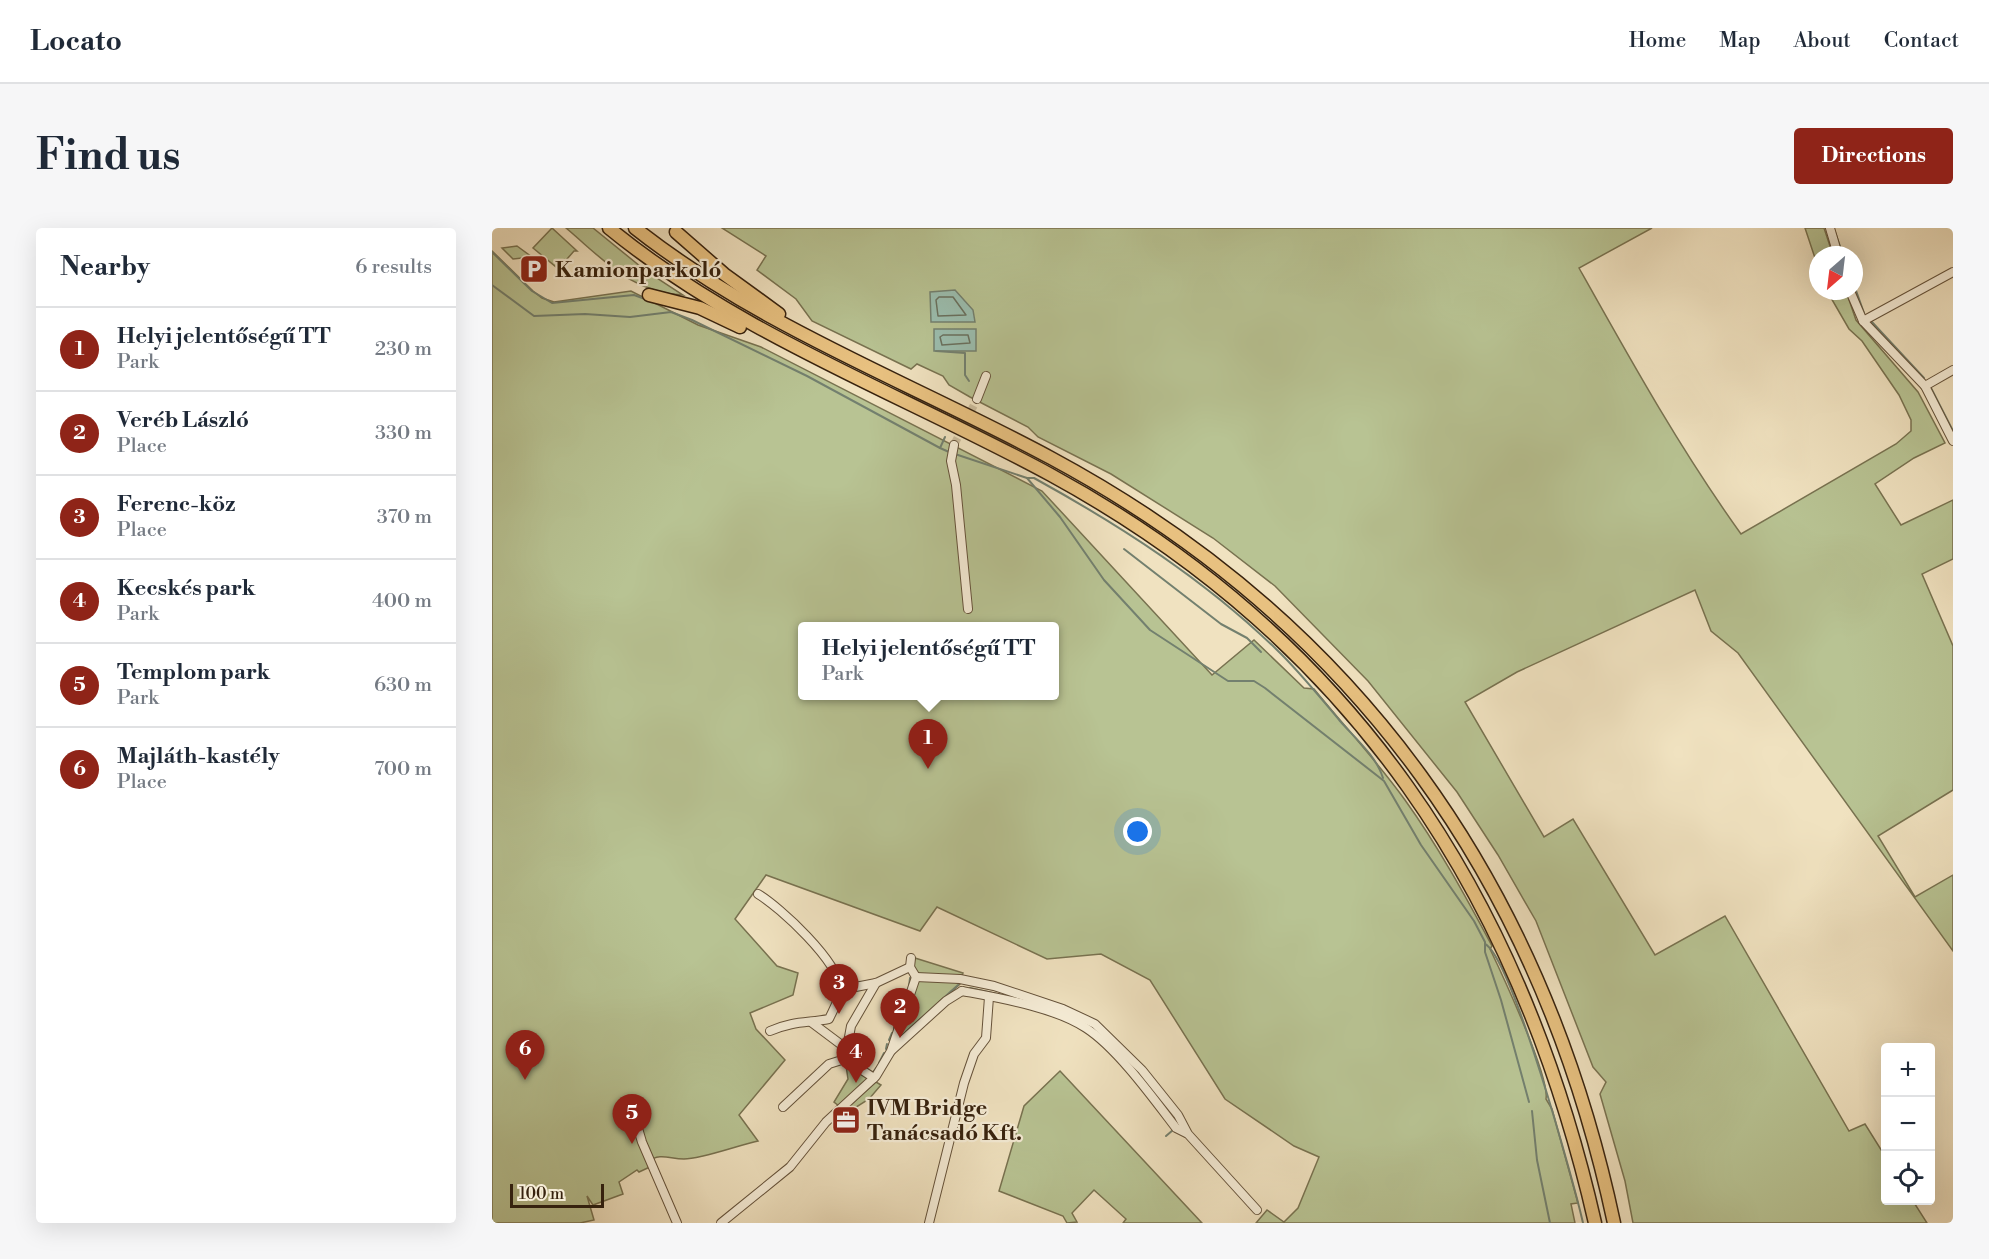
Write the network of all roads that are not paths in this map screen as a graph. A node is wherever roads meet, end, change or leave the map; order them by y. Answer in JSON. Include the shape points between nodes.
{"nodes":[{"id":1,"x":609,"y":228,"type":"edge"},
{"id":2,"x":635,"y":228,"type":"edge"},
{"id":3,"x":1832,"y":229,"type":"edge"},
{"id":4,"x":676,"y":232,"type":"dead end"},
{"id":5,"x":1836,"y":246,"type":"edge"},
{"id":6,"x":1953,"y":272,"type":"edge"},
{"id":7,"x":649,"y":295,"type":"dead end"},
{"id":8,"x":1854,"y":300,"type":"edge"},
{"id":9,"x":1863,"y":321,"type":"junction"},
{"id":10,"x":811,"y":338,"type":"junction"},
{"id":11,"x":783,"y":342,"type":"junction"},
{"id":12,"x":1953,"y":370,"type":"edge"},
{"id":13,"x":986,"y":376,"type":"dead end"},
{"id":14,"x":1925,"y":386,"type":"junction"},
{"id":15,"x":977,"y":399,"type":"tunnel mouth"},
{"id":16,"x":1953,"y":441,"type":"edge"},
{"id":17,"x":952,"y":451,"type":"tunnel mouth"},
{"id":18,"x":968,"y":609,"type":"dead end"},
{"id":19,"x":758,"y":894,"type":"dead end"},
{"id":20,"x":911,"y":958,"type":"dead end"},
{"id":21,"x":910,"y":967,"type":"junction"},
{"id":22,"x":916,"y":977,"type":"junction"},
{"id":23,"x":876,"y":983,"type":"junction"},
{"id":24,"x":963,"y":984,"type":"junction"},
{"id":25,"x":840,"y":990,"type":"junction"},
{"id":26,"x":989,"y":997,"type":"junction"},
{"id":27,"x":811,"y":1022,"type":"junction"},
{"id":28,"x":770,"y":1031,"type":"dead end"},
{"id":29,"x":847,"y":1049,"type":"junction"},
{"id":30,"x":891,"y":1051,"type":"junction"},
{"id":31,"x":845,"y":1059,"type":"junction"},
{"id":32,"x":874,"y":1078,"type":"junction"},
{"id":33,"x":783,"y":1107,"type":"dead end"},
{"id":34,"x":634,"y":1115,"type":"dead end"},
{"id":35,"x":1188,"y":1134,"type":"junction"},
{"id":36,"x":1257,"y":1210,"type":"dead end"},
{"id":37,"x":677,"y":1223,"type":"edge"},
{"id":38,"x":721,"y":1223,"type":"edge"},
{"id":39,"x":929,"y":1223,"type":"edge"},
{"id":40,"x":1595,"y":1223,"type":"edge"},
{"id":41,"x":1614,"y":1223,"type":"edge"}],
"edges":[{"from":1,"to":11,"type":"highway","via":[[684,284]]},
{"from":2,"to":10,"type":"highway","via":[[712,284]]},
{"from":3,"to":5,"type":"street"},
{"from":4,"to":10,"type":"highway","via":[[741,288]]},
{"from":6,"to":9,"type":"street"},
{"from":7,"to":11,"type":"highway","via":[[700,308],[762,338]]},
{"from":8,"to":9,"type":"street"},
{"from":9,"to":14,"type":"street"},
{"from":10,"to":41,"type":"highway","via":[[1052,458],[1154,519],[1266,605],[1315,648],[1356,693],[1442,804],[1512,924],[1570,1064]]},
{"from":11,"to":40,"type":"highway","via":[[1003,450],[1103,505],[1198,569],[1303,661],[1407,786],[1488,917],[1526,999],[1552,1071]]},
{"from":12,"to":14,"type":"street"},
{"from":13,"to":15,"type":"street"},
{"from":14,"to":16,"type":"street"},
{"from":17,"to":18,"type":"street"},
{"from":19,"to":25,"type":"street","via":[[770,901],[824,955],[836,971]]},
{"from":20,"to":21,"type":"street"},
{"from":21,"to":22,"type":"street"},
{"from":21,"to":23,"type":"street"},
{"from":22,"to":24,"type":"street"},
{"from":22,"to":30,"type":"street"},
{"from":23,"to":25,"type":"street"},
{"from":23,"to":29,"type":"street","via":[[851,1026]]},
{"from":24,"to":26,"type":"street"},
{"from":24,"to":30,"type":"street"},
{"from":24,"to":35,"type":"street","via":[[1034,999],[1095,1024],[1142,1070]]},
{"from":25,"to":27,"type":"street","via":[[829,1019]]},
{"from":26,"to":35,"type":"street","via":[[1064,1017],[1086,1028],[1114,1054],[1176,1128]]},
{"from":26,"to":39,"type":"street","via":[[986,1038],[974,1054],[964,1083]]},
{"from":27,"to":28,"type":"street","via":[[803,1020]]},
{"from":27,"to":29,"type":"street"},
{"from":29,"to":31,"type":"street"},
{"from":30,"to":32,"type":"street"},
{"from":31,"to":32,"type":"street"},
{"from":31,"to":33,"type":"street","via":[[829,1064]]},
{"from":32,"to":38,"type":"street","via":[[822,1126],[790,1167]]},
{"from":34,"to":37,"type":"street"},
{"from":35,"to":36,"type":"street"}]}
